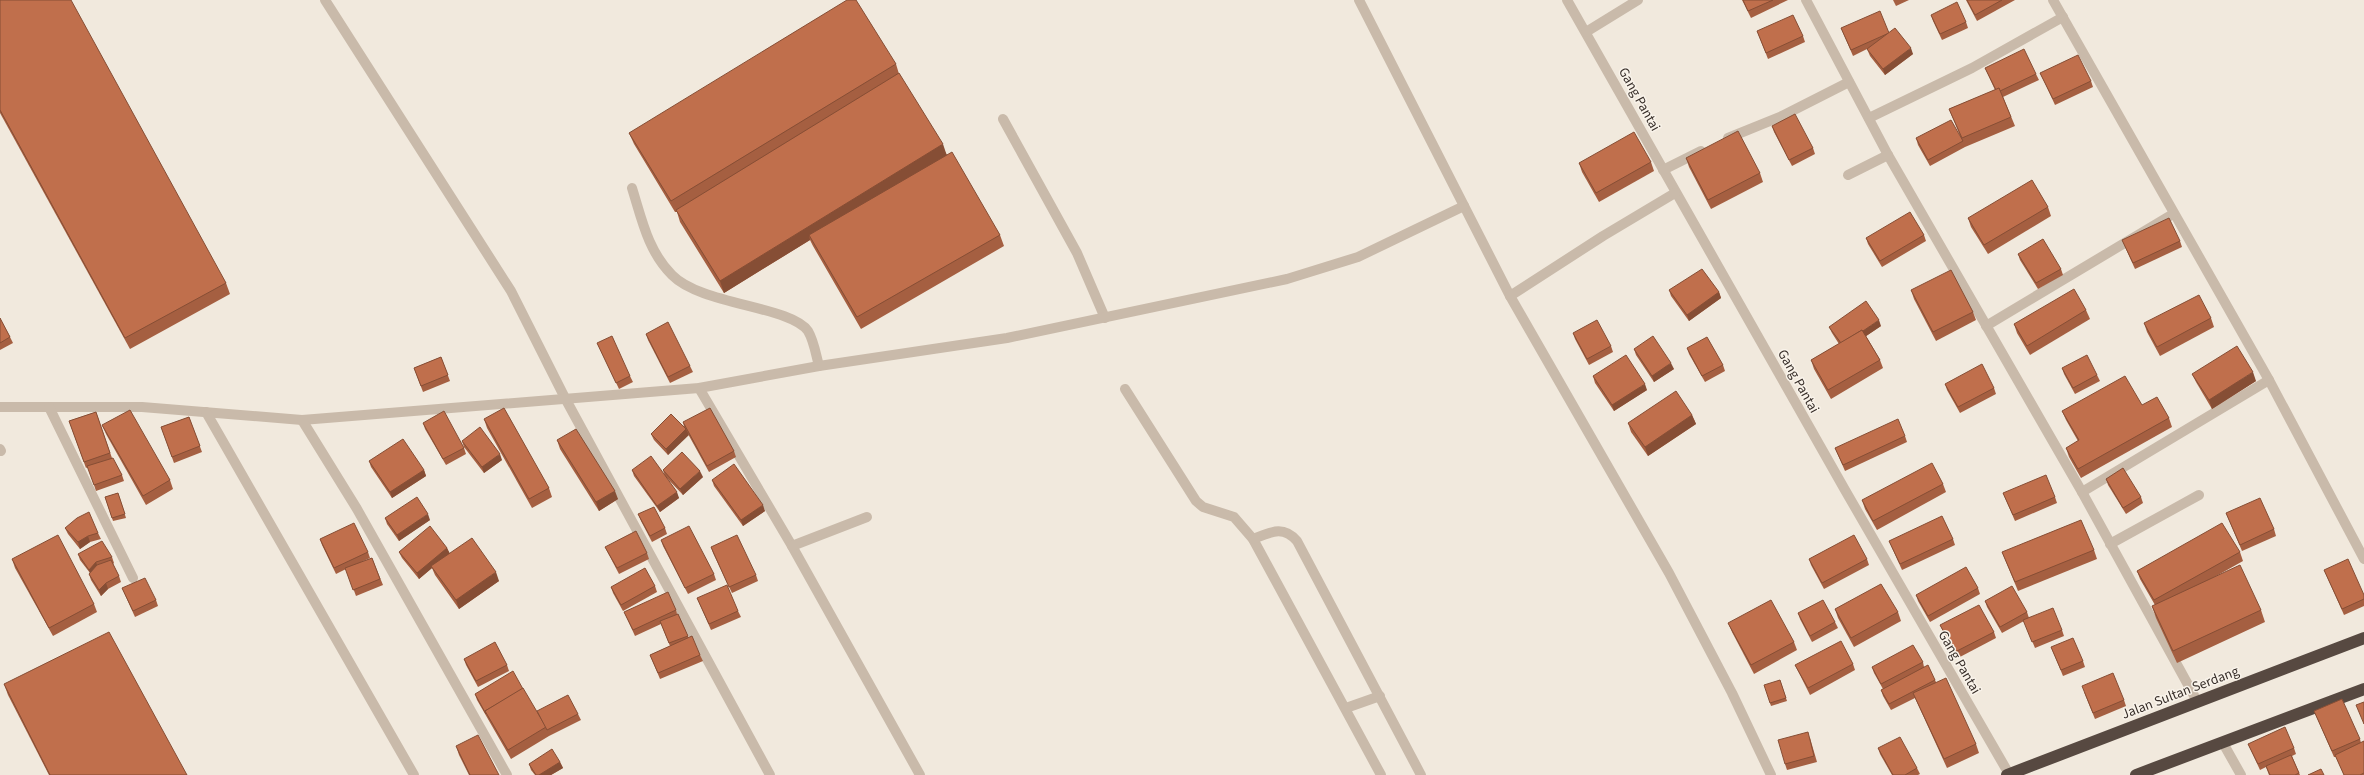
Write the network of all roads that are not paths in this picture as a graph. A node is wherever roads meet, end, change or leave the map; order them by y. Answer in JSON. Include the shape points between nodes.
{"nodes":[{"id":1,"x":326,"y":0,"type":"edge"},
{"id":2,"x":1359,"y":0,"type":"edge"},
{"id":3,"x":1567,"y":0,"type":"edge"},
{"id":4,"x":1638,"y":0,"type":"edge"},
{"id":5,"x":1806,"y":0,"type":"edge"},
{"id":6,"x":2053,"y":0,"type":"edge"},
{"id":7,"x":2062,"y":17,"type":"junction"},
{"id":8,"x":1586,"y":32,"type":"junction"},
{"id":9,"x":1849,"y":82,"type":"junction"},
{"id":10,"x":1869,"y":118,"type":"junction"},
{"id":11,"x":1003,"y":119,"type":"dead end"},
{"id":12,"x":1888,"y":155,"type":"junction"},
{"id":13,"x":1663,"y":170,"type":"junction"},
{"id":14,"x":1848,"y":175,"type":"dead end"},
{"id":15,"x":632,"y":188,"type":"dead end"},
{"id":16,"x":1675,"y":193,"type":"junction"},
{"id":17,"x":1464,"y":206,"type":"junction"},
{"id":18,"x":2173,"y":214,"type":"junction"},
{"id":19,"x":1510,"y":296,"type":"junction"},
{"id":20,"x":1105,"y":318,"type":"junction"},
{"id":21,"x":1986,"y":326,"type":"junction"},
{"id":22,"x":819,"y":366,"type":"junction"},
{"id":23,"x":2269,"y":380,"type":"junction"},
{"id":24,"x":700,"y":388,"type":"junction"},
{"id":25,"x":1125,"y":389,"type":"dead end"},
{"id":26,"x":565,"y":398,"type":"junction"},
{"id":27,"x":0,"y":406,"type":"edge"},
{"id":28,"x":49,"y":406,"type":"junction"},
{"id":29,"x":206,"y":412,"type":"junction"},
{"id":30,"x":302,"y":420,"type":"junction"},
{"id":31,"x":2082,"y":492,"type":"junction"},
{"id":32,"x":2199,"y":495,"type":"dead end"},
{"id":33,"x":867,"y":517,"type":"dead end"},
{"id":34,"x":1253,"y":539,"type":"junction"},
{"id":35,"x":2110,"y":544,"type":"junction"},
{"id":36,"x":792,"y":546,"type":"junction"},
{"id":37,"x":2364,"y":559,"type":"edge"},
{"id":38,"x":133,"y":578,"type":"dead end"},
{"id":39,"x":2364,"y":638,"type":"edge"},
{"id":40,"x":2364,"y":689,"type":"edge"},
{"id":41,"x":1380,"y":696,"type":"junction"},
{"id":42,"x":2197,"y":701,"type":"junction"},
{"id":43,"x":1346,"y":708,"type":"junction"},
{"id":44,"x":2223,"y":743,"type":"junction"},
{"id":45,"x":414,"y":775,"type":"edge"},
{"id":46,"x":507,"y":775,"type":"edge"},
{"id":47,"x":770,"y":775,"type":"edge"},
{"id":48,"x":920,"y":775,"type":"edge"},
{"id":49,"x":1381,"y":775,"type":"edge"},
{"id":50,"x":1421,"y":775,"type":"edge"},
{"id":51,"x":1771,"y":775,"type":"edge"},
{"id":52,"x":2008,"y":775,"type":"edge"},
{"id":53,"x":2136,"y":775,"type":"edge"},
{"id":54,"x":2241,"y":775,"type":"edge"}],
"edges":[{"from":1,"to":26,"type":"street","via":[[511,291]]},
{"from":2,"to":17,"type":"street"},
{"from":3,"to":8,"type":"street","name":"Gang Pantai"},
{"from":4,"to":8,"type":"street"},
{"from":5,"to":9,"type":"street"},
{"from":6,"to":7,"type":"street"},
{"from":7,"to":10,"type":"street","via":[[1979,64]]},
{"from":7,"to":18,"type":"street"},
{"from":8,"to":13,"type":"street","name":"Gang Pantai"},
{"from":9,"to":10,"type":"street"},
{"from":9,"to":13,"type":"street","via":[[1782,116]]},
{"from":10,"to":12,"type":"street"},
{"from":11,"to":20,"type":"street","via":[[1077,253]]},
{"from":12,"to":14,"type":"street"},
{"from":12,"to":21,"type":"street"},
{"from":13,"to":16,"type":"street","name":"Gang Pantai"},
{"from":15,"to":22,"type":"street","via":[[650,246],[673,276],[717,298],[790,318],[807,330]]},
{"from":16,"to":19,"type":"street"},
{"from":16,"to":52,"type":"street","name":"Gang Pantai"},
{"from":17,"to":19,"type":"street"},
{"from":17,"to":20,"type":"street","via":[[1358,257],[1325,268],[1287,279]]},
{"from":18,"to":21,"type":"street"},
{"from":18,"to":23,"type":"street"},
{"from":19,"to":51,"type":"street","via":[[1669,573],[1732,693]]},
{"from":20,"to":22,"type":"street","via":[[1007,338]]},
{"from":21,"to":31,"type":"street"},
{"from":22,"to":24,"type":"street"},
{"from":23,"to":31,"type":"street"},
{"from":23,"to":37,"type":"street"},
{"from":24,"to":26,"type":"street"},
{"from":24,"to":36,"type":"street"},
{"from":25,"to":34,"type":"street","via":[[1196,502],[1203,507],[1234,517]]},
{"from":26,"to":30,"type":"street"},
{"from":26,"to":47,"type":"street"},
{"from":27,"to":28,"type":"street"},
{"from":28,"to":29,"type":"street","via":[[142,407]]},
{"from":28,"to":38,"type":"street"},
{"from":29,"to":30,"type":"street"},
{"from":29,"to":45,"type":"street"},
{"from":30,"to":46,"type":"street","via":[[358,509]]},
{"from":31,"to":35,"type":"street"},
{"from":32,"to":35,"type":"street"},
{"from":33,"to":36,"type":"street"},
{"from":34,"to":41,"type":"street","via":[[1282,530],[1297,541]]},
{"from":34,"to":43,"type":"street"},
{"from":35,"to":42,"type":"street"},
{"from":36,"to":48,"type":"street"},
{"from":39,"to":42,"type":"highway","name":"Jalan Sultan Serdang"},
{"from":40,"to":44,"type":"highway"},
{"from":41,"to":43,"type":"street"},
{"from":41,"to":50,"type":"street"},
{"from":42,"to":52,"type":"highway","name":"Jalan Sultan Serdang"},
{"from":43,"to":49,"type":"street"},
{"from":44,"to":53,"type":"highway"},
{"from":44,"to":54,"type":"street"}]}
